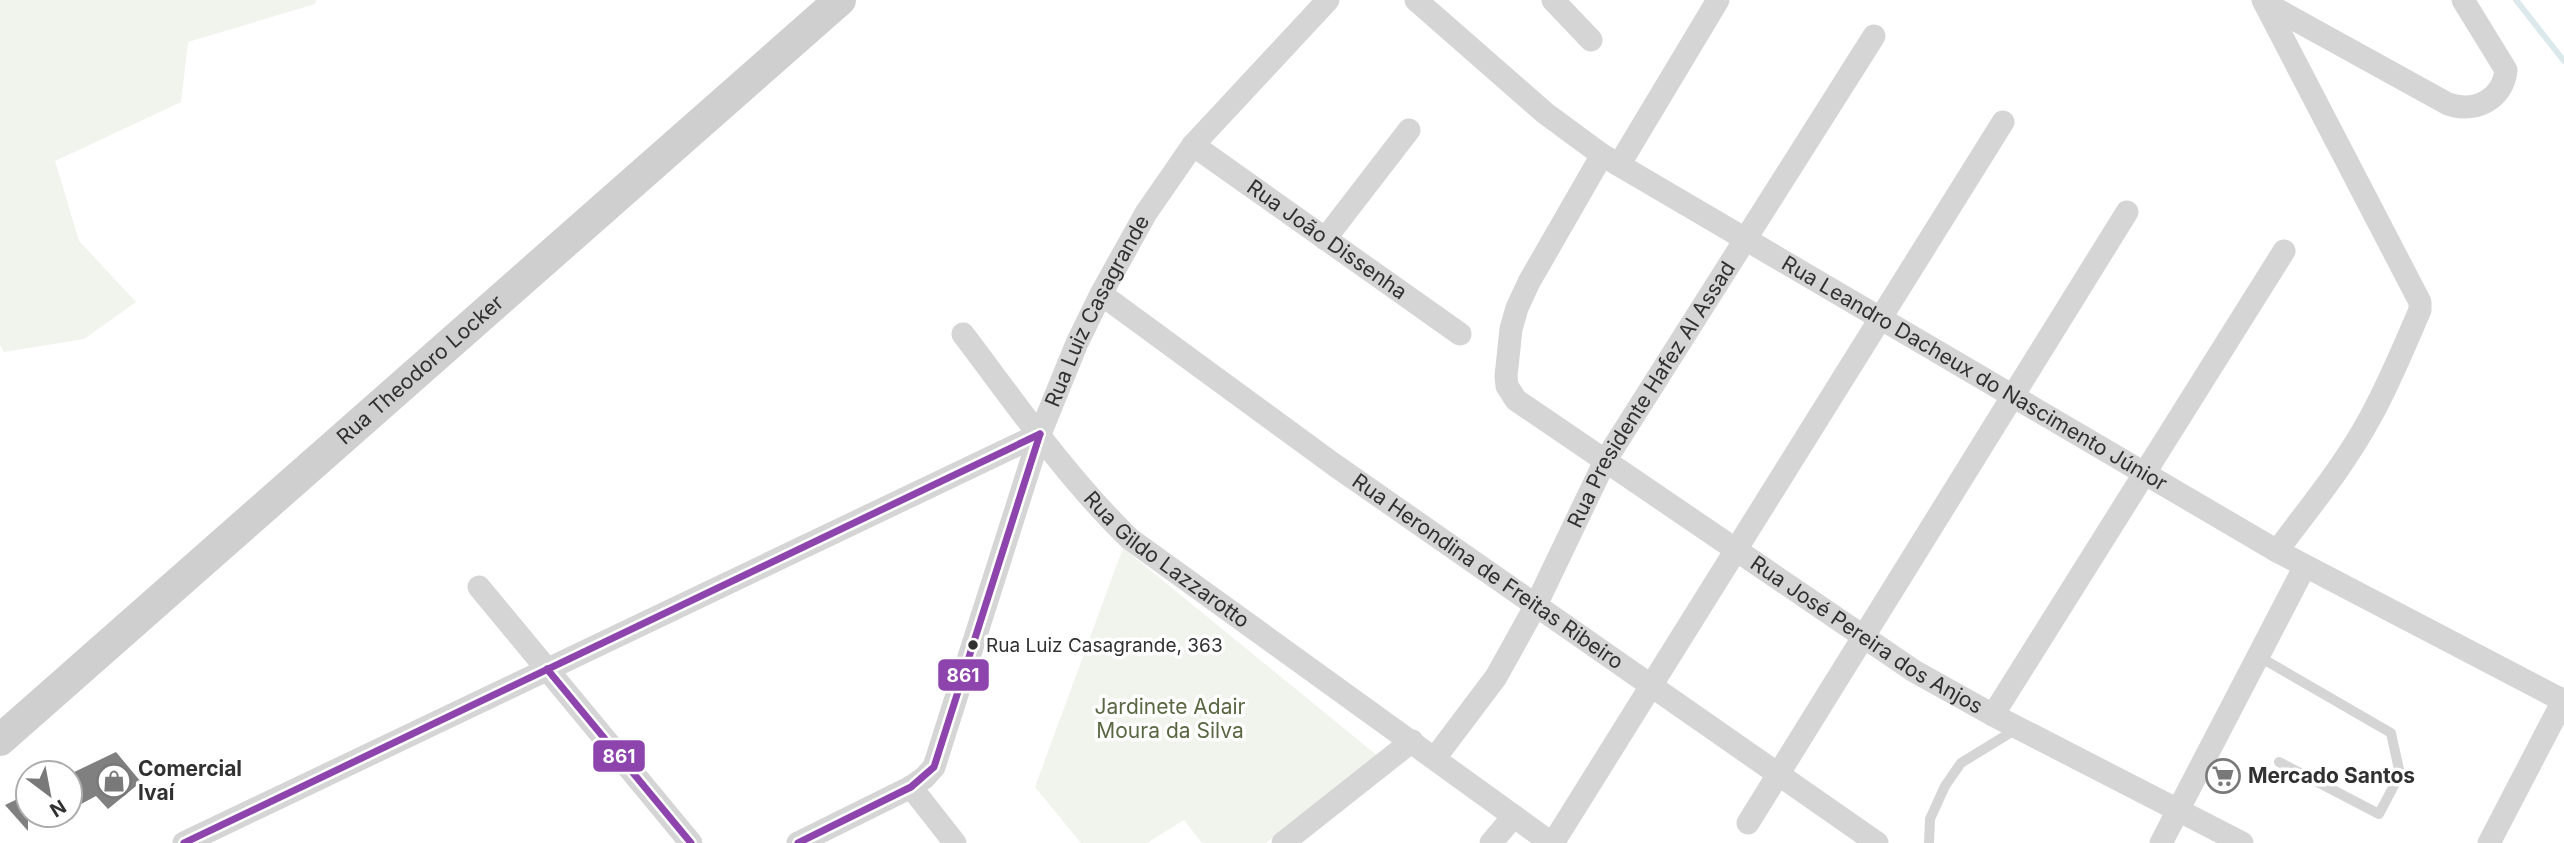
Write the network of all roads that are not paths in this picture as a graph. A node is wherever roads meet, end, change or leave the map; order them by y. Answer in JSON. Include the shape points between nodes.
{"nodes":[{"id":1,"x":840,"y":0,"type":"edge"},
{"id":2,"x":1328,"y":0,"type":"edge"},
{"id":3,"x":1416,"y":0,"type":"edge"},
{"id":4,"x":1553,"y":0,"type":"edge"},
{"id":5,"x":1718,"y":0,"type":"edge"},
{"id":6,"x":2463,"y":0,"type":"edge"},
{"id":7,"x":2262,"y":1,"type":"edge"},
{"id":8,"x":1874,"y":36,"type":"dead end"},
{"id":9,"x":1591,"y":40,"type":"dead end"},
{"id":10,"x":2003,"y":122,"type":"dead end"},
{"id":11,"x":1409,"y":130,"type":"dead end"},
{"id":12,"x":1193,"y":145,"type":"junction"},
{"id":13,"x":1610,"y":160,"type":"junction"},
{"id":14,"x":2127,"y":212,"type":"dead end"},
{"id":15,"x":1325,"y":239,"type":"junction"},
{"id":16,"x":1745,"y":239,"type":"junction"},
{"id":17,"x":2284,"y":251,"type":"dead end"},
{"id":18,"x":1101,"y":294,"type":"junction"},
{"id":19,"x":1881,"y":319,"type":"junction"},
{"id":20,"x":963,"y":334,"type":"dead end"},
{"id":21,"x":1460,"y":334,"type":"dead end"},
{"id":22,"x":2013,"y":396,"type":"junction"},
{"id":23,"x":1040,"y":434,"type":"junction"},
{"id":24,"x":1605,"y":461,"type":"junction"},
{"id":25,"x":2144,"y":473,"type":"junction"},
{"id":26,"x":1736,"y":550,"type":"junction"},
{"id":27,"x":2277,"y":551,"type":"junction"},
{"id":28,"x":2305,"y":566,"type":"junction"},
{"id":29,"x":479,"y":586,"type":"dead end"},
{"id":30,"x":1536,"y":606,"type":"junction"},
{"id":31,"x":1864,"y":636,"type":"junction"},
{"id":32,"x":2258,"y":656,"type":"junction"},
{"id":33,"x":548,"y":669,"type":"junction"},
{"id":34,"x":1651,"y":686,"type":"junction"},
{"id":35,"x":2564,"y":700,"type":"edge"},
{"id":36,"x":1993,"y":715,"type":"junction"},
{"id":37,"x":2018,"y":728,"type":"junction"},
{"id":38,"x":0,"y":740,"type":"edge"},
{"id":39,"x":1412,"y":741,"type":"junction"},
{"id":40,"x":1436,"y":758,"type":"junction"},
{"id":41,"x":2279,"y":762,"type":"dead end"},
{"id":42,"x":1778,"y":774,"type":"junction"},
{"id":43,"x":911,"y":787,"type":"junction"},
{"id":44,"x":2178,"y":810,"type":"junction"},
{"id":45,"x":1514,"y":816,"type":"junction"},
{"id":46,"x":1748,"y":823,"type":"dead end"},
{"id":47,"x":184,"y":843,"type":"edge"},
{"id":48,"x":691,"y":843,"type":"edge"},
{"id":49,"x":798,"y":843,"type":"edge"},
{"id":50,"x":955,"y":843,"type":"edge"},
{"id":51,"x":1283,"y":843,"type":"edge"},
{"id":52,"x":1491,"y":843,"type":"edge"},
{"id":53,"x":1552,"y":843,"type":"edge"},
{"id":54,"x":1877,"y":843,"type":"edge"},
{"id":55,"x":1929,"y":843,"type":"edge"},
{"id":56,"x":2161,"y":843,"type":"edge"},
{"id":57,"x":2242,"y":843,"type":"edge"},
{"id":58,"x":2489,"y":843,"type":"edge"}],
"edges":[{"from":1,"to":38,"type":"main road","name":"Rua Theodoro Locker"},
{"from":2,"to":12,"type":"street","name":"Rua Luiz Casagrande"},
{"from":3,"to":13,"type":"street","name":"Rua Leandro Dacheux do Nascimento Júnior","via":[[1545,113]]},
{"from":4,"to":9,"type":"street"},
{"from":5,"to":13,"type":"street"},
{"from":6,"to":7,"type":"street","via":[[2506,70],[2501,89],[2492,98],[2460,108]]},
{"from":7,"to":27,"type":"street","via":[[2418,295],[2420,310],[2350,452]]},
{"from":8,"to":16,"type":"street","name":"Rua Presidente Hafez Al Assad"},
{"from":10,"to":19,"type":"street"},
{"from":11,"to":15,"type":"street"},
{"from":12,"to":15,"type":"street","name":"Rua João Dissenha"},
{"from":12,"to":18,"type":"street","name":"Rua Luiz Casagrande","via":[[1146,213]]},
{"from":13,"to":16,"type":"street","name":"Rua Leandro Dacheux do Nascimento Júnior"},
{"from":13,"to":24,"type":"street","name":"Rua José Pereira dos Anjos","via":[[1529,282],[1511,329],[1507,367],[1507,386],[1516,400]]},
{"from":14,"to":22,"type":"street"},
{"from":15,"to":21,"type":"street","name":"Rua João Dissenha"},
{"from":16,"to":19,"type":"street","name":"Rua Leandro Dacheux do Nascimento Júnior"},
{"from":16,"to":24,"type":"street","name":"Rua Presidente Hafez Al Assad"},
{"from":17,"to":25,"type":"street"},
{"from":18,"to":23,"type":"street","name":"Rua Luiz Casagrande"},
{"from":18,"to":30,"type":"street","name":"Rua Herondina de Freitas Ribeiro"},
{"from":19,"to":22,"type":"street","name":"Rua Leandro Dacheux do Nascimento Júnior"},
{"from":19,"to":26,"type":"street"},
{"from":20,"to":23,"type":"street","name":"Rua Gildo Lazzarotto"},
{"from":22,"to":25,"type":"street","name":"Rua Leandro Dacheux do Nascimento Júnior"},
{"from":22,"to":31,"type":"street"},
{"from":23,"to":33,"type":"street"},
{"from":23,"to":39,"type":"street","name":"Rua Gildo Lazzarotto","via":[[1130,539]]},
{"from":23,"to":43,"type":"street","name":"Rua Luiz Casagrande","via":[[940,752],[934,767]]},
{"from":24,"to":26,"type":"street","name":"Rua José Pereira dos Anjos"},
{"from":24,"to":30,"type":"street","name":"Rua Presidente Hafez Al Assad"},
{"from":25,"to":27,"type":"street","name":"Rua Leandro Dacheux do Nascimento Júnior"},
{"from":25,"to":36,"type":"street"},
{"from":26,"to":31,"type":"street","name":"Rua José Pereira dos Anjos"},
{"from":26,"to":34,"type":"street"},
{"from":27,"to":28,"type":"street","name":"Rua Leandro Dacheux do Nascimento Júnior"},
{"from":28,"to":32,"type":"street"},
{"from":28,"to":35,"type":"street","name":"Rua Leandro Dacheux do Nascimento Júnior"},
{"from":29,"to":33,"type":"street"},
{"from":30,"to":34,"type":"street","name":"Rua Herondina de Freitas Ribeiro"},
{"from":30,"to":40,"type":"street","name":"Rua Presidente Hafez Al Assad","via":[[1496,677]]},
{"from":31,"to":36,"type":"street","name":"Rua José Pereira dos Anjos","via":[[1914,671]]},
{"from":31,"to":42,"type":"street"},
{"from":32,"to":41,"type":"lane","via":[[2391,733],[2400,774],[2379,814]]},
{"from":32,"to":44,"type":"street"},
{"from":33,"to":47,"type":"street"},
{"from":33,"to":48,"type":"street"},
{"from":34,"to":42,"type":"street","name":"Rua Herondina de Freitas Ribeiro"},
{"from":34,"to":53,"type":"street"},
{"from":35,"to":58,"type":"street"},
{"from":36,"to":37,"type":"street","name":"Rua José Pereira dos Anjos"},
{"from":37,"to":44,"type":"street","name":"Rua José Pereira dos Anjos"},
{"from":37,"to":55,"type":"lane","via":[[1961,763],[1930,819]]},
{"from":39,"to":40,"type":"street","name":"Rua Gildo Lazzarotto"},
{"from":39,"to":51,"type":"street"},
{"from":40,"to":45,"type":"street","name":"Rua Gildo Lazzarotto"},
{"from":42,"to":46,"type":"street"},
{"from":42,"to":54,"type":"street","name":"Rua Herondina de Freitas Ribeiro"},
{"from":43,"to":49,"type":"street","name":"Rua Luiz Casagrande"},
{"from":43,"to":50,"type":"street"},
{"from":44,"to":56,"type":"street"},
{"from":44,"to":57,"type":"street","name":"Rua José Pereira dos Anjos"},
{"from":45,"to":52,"type":"street"},
{"from":45,"to":53,"type":"street","name":"Rua Gildo Lazzarotto"}]}
